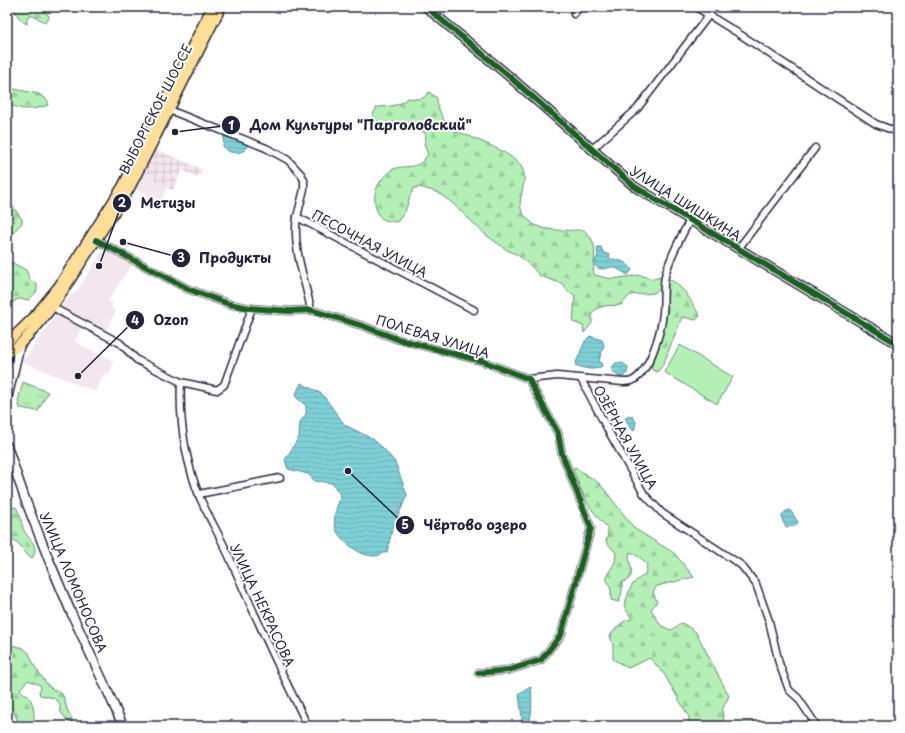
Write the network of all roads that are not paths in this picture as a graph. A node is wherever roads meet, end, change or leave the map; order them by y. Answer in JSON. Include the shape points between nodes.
{"nodes":[{"id":1,"x":9,"y":7,"type":"edge"},
{"id":2,"x":212,"y":7,"type":"edge"},
{"id":3,"x":221,"y":7,"type":"edge"},
{"id":4,"x":426,"y":7,"type":"edge"},
{"id":5,"x":579,"y":7,"type":"edge"},
{"id":6,"x":696,"y":7,"type":"edge"},
{"id":7,"x":7,"y":11,"type":"edge"},
{"id":8,"x":574,"y":14,"type":"dead end"},
{"id":9,"x":709,"y":15,"type":"junction"},
{"id":10,"x":169,"y":110,"type":"junction"},
{"id":11,"x":898,"y":132,"type":"edge"},
{"id":12,"x":815,"y":148,"type":"dead end"},
{"id":13,"x":591,"y":150,"type":"junction"},
{"id":14,"x":297,"y":217,"type":"junction"},
{"id":15,"x":690,"y":220,"type":"junction"},
{"id":16,"x":96,"y":240,"type":"junction"},
{"id":17,"x":738,"y":249,"type":"junction"},
{"id":18,"x":53,"y":306,"type":"junction"},
{"id":19,"x":252,"y":308,"type":"junction"},
{"id":20,"x":311,"y":310,"type":"junction"},
{"id":21,"x":474,"y":310,"type":"dead end"},
{"id":22,"x":7,"y":342,"type":"edge"},
{"id":23,"x":20,"y":344,"type":"junction"},
{"id":24,"x":898,"y":344,"type":"edge"},
{"id":25,"x":7,"y":354,"type":"edge"},
{"id":26,"x":7,"y":379,"type":"edge"},
{"id":27,"x":529,"y":379,"type":"junction"},
{"id":28,"x":581,"y":379,"type":"junction"},
{"id":29,"x":181,"y":382,"type":"junction"},
{"id":30,"x":8,"y":395,"type":"edge"},
{"id":31,"x":7,"y":446,"type":"edge"},
{"id":32,"x":280,"y":478,"type":"dead end"},
{"id":33,"x":199,"y":494,"type":"junction"},
{"id":34,"x":478,"y":673,"type":"dead end"},
{"id":35,"x":122,"y":726,"type":"edge"},
{"id":36,"x":308,"y":726,"type":"edge"},
{"id":37,"x":817,"y":726,"type":"edge"}],
"edges":[{"from":1,"to":7,"type":"street"},
{"from":2,"to":22,"type":"main road","name":"ВЫБОРГСКОЕ ШОССЕ","via":[[123,186],[58,286],[32,319]]},
{"from":3,"to":10,"type":"main road","name":"ВЫБОРГСКОЕ ШОССЕ"},
{"from":4,"to":13,"type":"street","name":"УЛИЦА ШИШКИНА","via":[[510,77]]},
{"from":5,"to":8,"type":"street"},
{"from":6,"to":9,"type":"street"},
{"from":9,"to":11,"type":"street","via":[[876,124]]},
{"from":9,"to":13,"type":"street","via":[[637,109]]},
{"from":10,"to":14,"type":"street","name":"ПЕСОЧНАЯ УЛИЦА","via":[[266,148],[288,160],[304,180]]},
{"from":10,"to":16,"type":"main road","name":"ВЫБОРГСКОЕ ШОССЕ","via":[[129,189]]},
{"from":12,"to":17,"type":"street"},
{"from":13,"to":15,"type":"street","name":"УЛИЦА ШИШКИНА","via":[[635,186]]},
{"from":14,"to":20,"type":"street","via":[[296,243]]},
{"from":14,"to":21,"type":"street","name":"ПЕСОЧНАЯ УЛИЦА"},
{"from":15,"to":17,"type":"street","name":"УЛИЦА ШИШКИНА"},
{"from":15,"to":28,"type":"street","via":[[665,277],[660,333],[642,372],[632,380],[623,382]]},
{"from":16,"to":18,"type":"main road","name":"ВЫБОРГСКОЕ ШОССЕ"},
{"from":16,"to":19,"type":"street","name":"ПОЛЕВАЯ УЛИЦА","via":[[188,289],[229,304]]},
{"from":17,"to":24,"type":"street","name":"УЛИЦА ШИШКИНА"},
{"from":18,"to":23,"type":"main road","name":"ВЫБОРГСКОЕ ШОССЕ"},
{"from":18,"to":29,"type":"street","via":[[120,343],[137,360]]},
{"from":19,"to":20,"type":"street","name":"ПОЛЕВАЯ УЛИЦА"},
{"from":19,"to":29,"type":"street","via":[[224,385],[218,390]]},
{"from":20,"to":27,"type":"street","name":"ПОЛЕВАЯ УЛИЦА","via":[[397,339],[482,361]]},
{"from":23,"to":25,"type":"main road","name":"ВЫБОРГСКОЕ ШОССЕ"},
{"from":23,"to":30,"type":"street"},
{"from":26,"to":30,"type":"street"},
{"from":27,"to":28,"type":"street","via":[[557,376]]},
{"from":27,"to":34,"type":"street","via":[[558,433],[562,454],[591,528],[561,636],[541,660],[509,670]]},
{"from":28,"to":37,"type":"street","name":"ОЗЁРНАЯ УЛИЦА","via":[[644,494],[662,512],[741,565],[756,584],[789,690],[798,698]]},
{"from":29,"to":33,"type":"street","name":"УЛИЦА НЕКРАСОВА","via":[[183,441]]},
{"from":31,"to":35,"type":"street","name":"УЛИЦА ЛОМОНОСОВА","via":[[52,567]]},
{"from":32,"to":33,"type":"street"},
{"from":33,"to":36,"type":"street","name":"УЛИЦА НЕКРАСОВА"}]}
